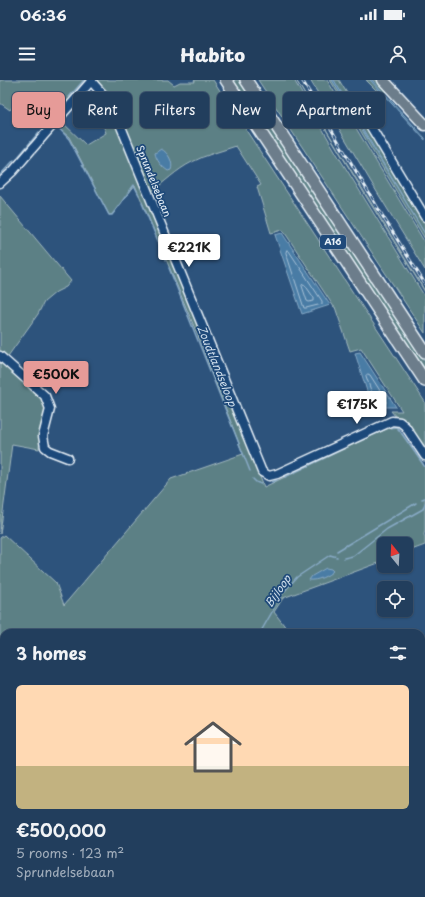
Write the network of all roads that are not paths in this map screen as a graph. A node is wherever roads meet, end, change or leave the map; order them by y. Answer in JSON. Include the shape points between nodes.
{"nodes":[{"id":1,"x":92,"y":80,"type":"edge"},
{"id":2,"x":226,"y":80,"type":"edge"},
{"id":3,"x":246,"y":80,"type":"edge"},
{"id":4,"x":383,"y":80,"type":"edge"},
{"id":5,"x":392,"y":80,"type":"edge"},
{"id":6,"x":425,"y":116,"type":"edge"},
{"id":7,"x":425,"y":125,"type":"edge"},
{"id":8,"x":372,"y":128,"type":"edge"},
{"id":9,"x":0,"y":183,"type":"edge"},
{"id":10,"x":425,"y":217,"type":"edge"},
{"id":11,"x":425,"y":352,"type":"edge"},
{"id":12,"x":0,"y":356,"type":"edge"},
{"id":13,"x":425,"y":381,"type":"edge"},
{"id":14,"x":425,"y":456,"type":"edge"},
{"id":15,"x":68,"y":458,"type":"dead end"}],
"edges":[{"from":1,"to":9,"type":"street","name":"Sprundelsebaan"},
{"from":1,"to":14,"type":"street","name":"Sprundelsebaan","via":[[113,107],[262,472],[269,476],[277,474],[392,421],[405,426]]},
{"from":2,"to":13,"type":"highway","number":"A16"},
{"from":3,"to":11,"type":"highway","number":"A16"},
{"from":4,"to":7,"type":"main road"},
{"from":5,"to":6,"type":"main road"},
{"from":8,"to":10,"type":"street"},
{"from":12,"to":15,"type":"street","via":[[45,396],[50,408],[44,436],[45,446],[50,451]]}]}
